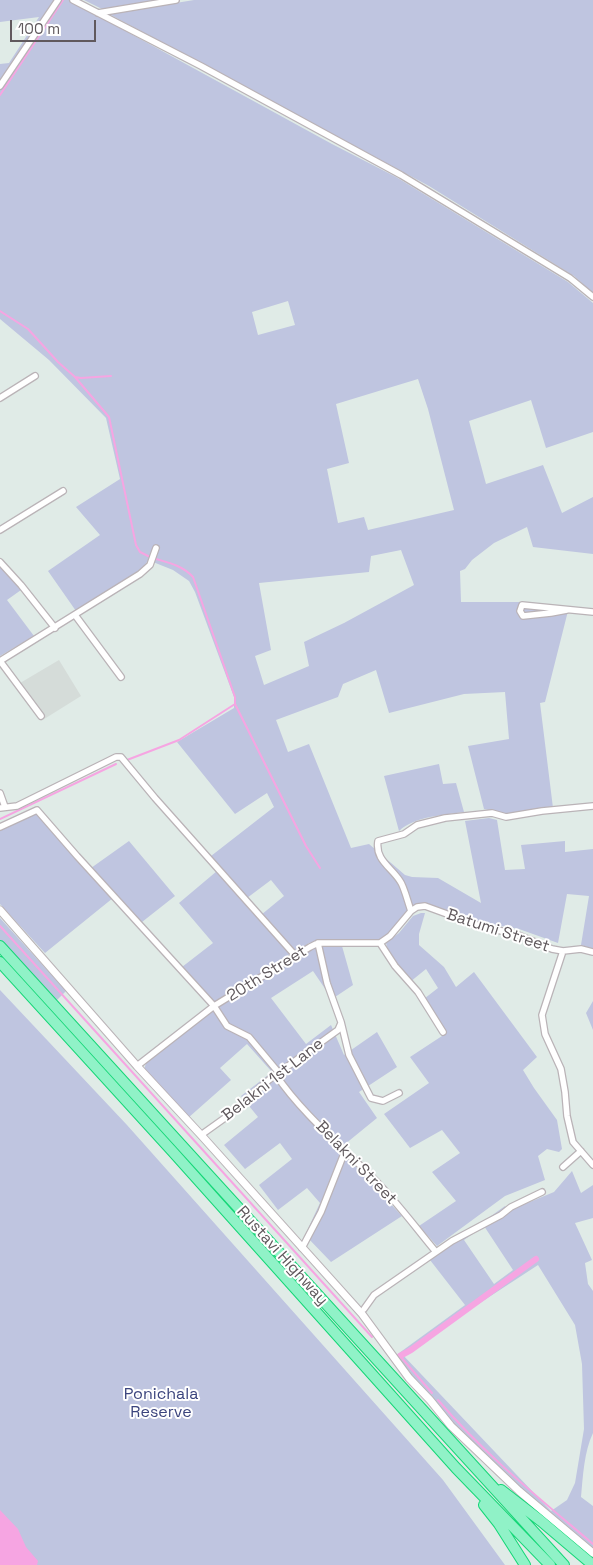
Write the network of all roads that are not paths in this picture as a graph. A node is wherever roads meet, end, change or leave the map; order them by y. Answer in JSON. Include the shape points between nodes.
{"nodes":[{"id":1,"x":58,"y":0,"type":"edge"},
{"id":2,"x":73,"y":0,"type":"edge"},
{"id":3,"x":176,"y":0,"type":"edge"},
{"id":4,"x":98,"y":13,"type":"junction"},
{"id":5,"x":0,"y":86,"type":"edge"},
{"id":6,"x":593,"y":297,"type":"edge"},
{"id":7,"x":35,"y":376,"type":"dead end"},
{"id":8,"x":0,"y":398,"type":"edge"},
{"id":9,"x":63,"y":492,"type":"dead end"},
{"id":10,"x":0,"y":530,"type":"edge"},
{"id":11,"x":156,"y":548,"type":"dead end"},
{"id":12,"x":0,"y":562,"type":"edge"},
{"id":13,"x":567,"y":610,"type":"junction"},
{"id":14,"x":593,"y":612,"type":"edge"},
{"id":15,"x":75,"y":615,"type":"junction"},
{"id":16,"x":55,"y":628,"type":"junction"},
{"id":17,"x":0,"y":661,"type":"edge"},
{"id":18,"x":121,"y":677,"type":"dead end"},
{"id":19,"x":41,"y":716,"type":"dead end"},
{"id":20,"x":0,"y":793,"type":"edge"},
{"id":21,"x":593,"y":806,"type":"edge"},
{"id":22,"x":3,"y":808,"type":"edge"},
{"id":23,"x":0,"y":827,"type":"edge"},
{"id":24,"x":0,"y":910,"type":"edge"},
{"id":25,"x":411,"y":911,"type":"junction"},
{"id":26,"x":318,"y":943,"type":"junction"},
{"id":27,"x":380,"y":943,"type":"junction"},
{"id":28,"x":0,"y":946,"type":"edge"},
{"id":29,"x":563,"y":951,"type":"junction"},
{"id":30,"x":593,"y":952,"type":"edge"},
{"id":31,"x":298,"y":955,"type":"junction"},
{"id":32,"x":0,"y":962,"type":"edge"},
{"id":33,"x":214,"y":1006,"type":"junction"},
{"id":34,"x":341,"y":1022,"type":"junction"},
{"id":35,"x":443,"y":1032,"type":"dead end"},
{"id":36,"x":136,"y":1066,"type":"junction"},
{"id":37,"x":277,"y":1074,"type":"junction"},
{"id":38,"x":399,"y":1094,"type":"dead end"},
{"id":39,"x":201,"y":1135,"type":"junction"},
{"id":40,"x":345,"y":1151,"type":"junction"},
{"id":41,"x":580,"y":1151,"type":"junction"},
{"id":42,"x":593,"y":1165,"type":"edge"},
{"id":43,"x":563,"y":1167,"type":"dead end"},
{"id":44,"x":542,"y":1192,"type":"dead end"},
{"id":45,"x":302,"y":1248,"type":"junction"},
{"id":46,"x":436,"y":1252,"type":"junction"},
{"id":47,"x":364,"y":1309,"type":"dead end"},
{"id":48,"x":464,"y":1456,"type":"junction"},
{"id":49,"x":456,"y":1468,"type":"junction"},
{"id":50,"x":593,"y":1553,"type":"edge"},
{"id":51,"x":525,"y":1565,"type":"edge"},
{"id":52,"x":550,"y":1565,"type":"edge"},
{"id":53,"x":564,"y":1565,"type":"edge"},
{"id":54,"x":593,"y":1565,"type":"edge"}],
"edges":[{"from":1,"to":5,"type":"street"},
{"from":2,"to":4,"type":"street"},
{"from":3,"to":4,"type":"street"},
{"from":4,"to":6,"type":"street","via":[[401,175],[570,278]]},
{"from":7,"to":8,"type":"street"},
{"from":9,"to":10,"type":"street"},
{"from":11,"to":15,"type":"street","via":[[150,564],[140,574]]},
{"from":12,"to":16,"type":"street"},
{"from":13,"to":13,"type":"street","via":[[522,605],[520,612],[523,616]]},
{"from":13,"to":14,"type":"street"},
{"from":15,"to":16,"type":"street"},
{"from":15,"to":18,"type":"street"},
{"from":16,"to":17,"type":"street"},
{"from":17,"to":19,"type":"street"},
{"from":20,"to":22,"type":"street"},
{"from":21,"to":25,"type":"street","via":[[506,817],[492,814],[445,818],[417,824],[404,834],[378,841],[380,858],[402,882]]},
{"from":22,"to":31,"type":"street","via":[[17,806],[121,757]]},
{"from":23,"to":33,"type":"street","name":"Belakni Street","via":[[37,810]]},
{"from":24,"to":36,"type":"street"},
{"from":25,"to":27,"type":"street"},
{"from":25,"to":29,"type":"street","name":"Batumi Street","via":[[425,906]]},
{"from":26,"to":27,"type":"street","name":"20th Street"},
{"from":26,"to":31,"type":"street","name":"20th Street"},
{"from":26,"to":34,"type":"street"},
{"from":27,"to":35,"type":"street","via":[[418,992]]},
{"from":28,"to":48,"type":"highway","name":"Rustavi Highway"},
{"from":29,"to":30,"type":"street","name":"Batumi Street","via":[[581,949]]},
{"from":29,"to":41,"type":"street","via":[[542,1015],[545,1034],[561,1069],[573,1142]]},
{"from":31,"to":33,"type":"street","name":"20th Street"},
{"from":32,"to":49,"type":"highway","name":"Rustavi Highway"},
{"from":33,"to":36,"type":"street","name":"20th Street"},
{"from":33,"to":37,"type":"street","name":"Belakni Street","via":[[227,1026],[249,1037]]},
{"from":34,"to":37,"type":"street","name":"Belakni 1st Lane","via":[[338,1030]]},
{"from":34,"to":38,"type":"street","via":[[349,1055],[371,1098],[383,1101]]},
{"from":36,"to":39,"type":"street"},
{"from":37,"to":39,"type":"street","name":"Belakni 1st Lane"},
{"from":37,"to":40,"type":"street","name":"Belakni Street","via":[[294,1100]]},
{"from":39,"to":45,"type":"street"},
{"from":40,"to":45,"type":"street","via":[[322,1212]]},
{"from":40,"to":46,"type":"street","name":"Belakni Street","via":[[372,1176]]},
{"from":41,"to":42,"type":"street"},
{"from":41,"to":43,"type":"street"},
{"from":44,"to":46,"type":"street"},
{"from":45,"to":50,"type":"street","via":[[362,1314],[409,1378],[451,1426],[519,1491]]},
{"from":46,"to":47,"type":"street","via":[[374,1295]]},
{"from":48,"to":53,"type":"highway","name":"Rustavi Highway"},
{"from":48,"to":54,"type":"highway"},
{"from":49,"to":51,"type":"highway","via":[[499,1524]]},
{"from":49,"to":52,"type":"highway","name":"Rustavi Highway"}]}
